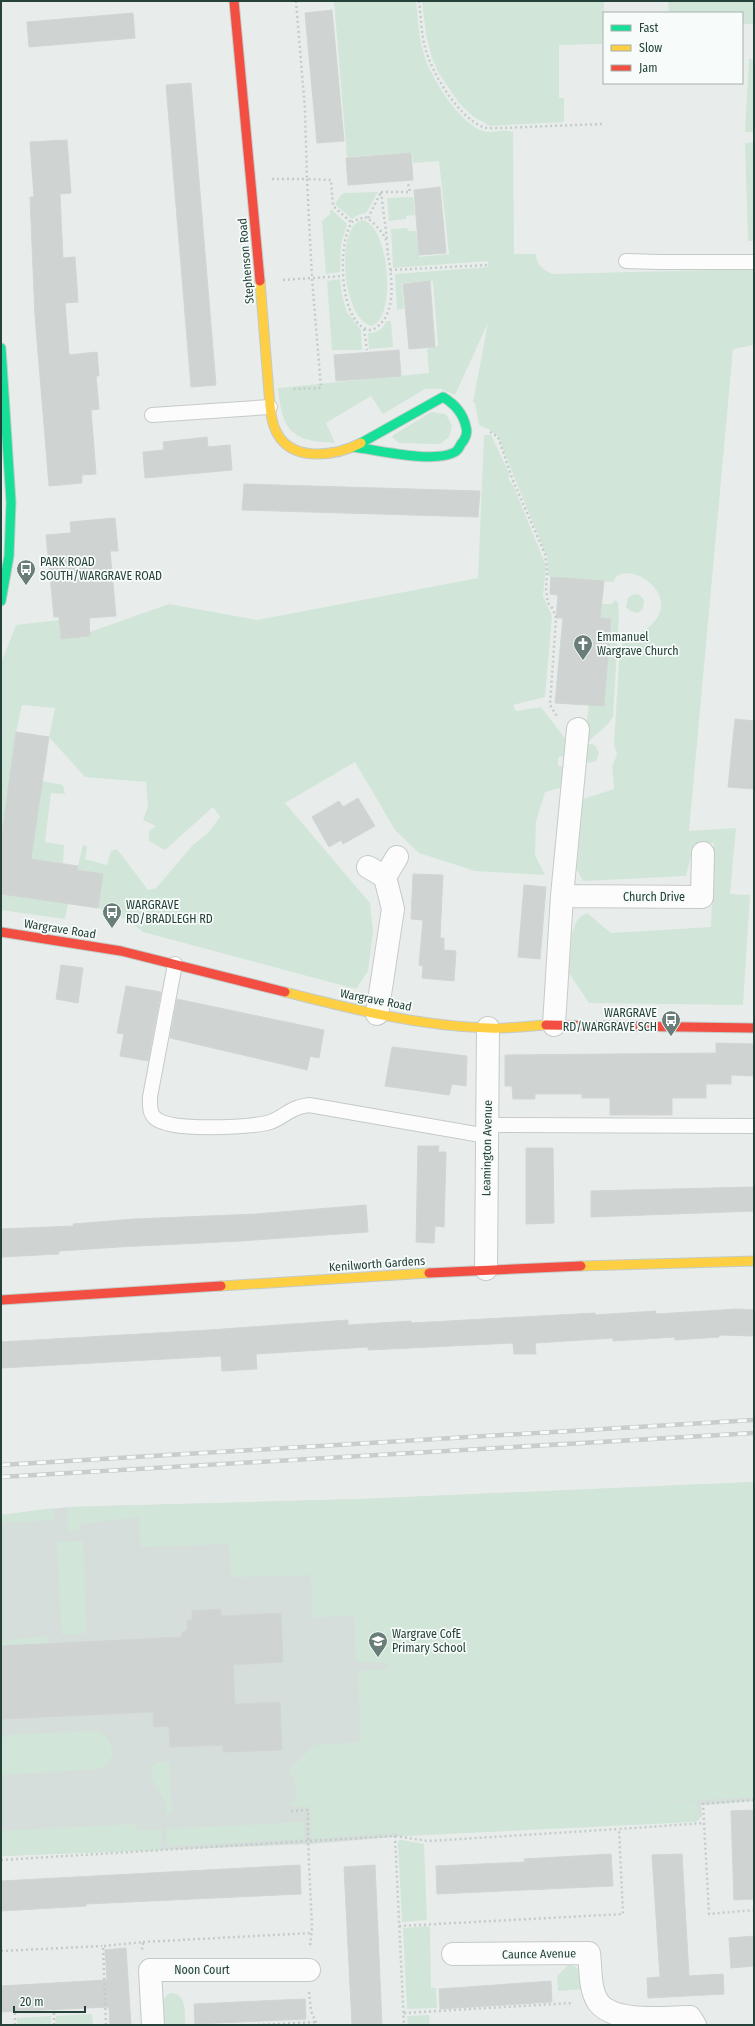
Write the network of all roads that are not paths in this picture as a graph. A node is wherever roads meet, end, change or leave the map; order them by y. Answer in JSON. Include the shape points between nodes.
{"nodes":[{"id":1,"x":234,"y":1,"type":"edge"},
{"id":2,"x":626,"y":261,"type":"dead end"},
{"id":3,"x":754,"y":262,"type":"edge"},
{"id":4,"x":1,"y":348,"type":"edge"},
{"id":5,"x":270,"y":407,"type":"junction"},
{"id":6,"x":152,"y":415,"type":"dead end"},
{"id":7,"x":353,"y":447,"type":"junction"},
{"id":8,"x":6,"y":503,"type":"edge"},
{"id":9,"x":1,"y":601,"type":"edge"},
{"id":10,"x":577,"y":738,"type":"road end"},
{"id":11,"x":703,"y":853,"type":"dead end"},
{"id":12,"x":397,"y":857,"type":"dead end"},
{"id":13,"x":562,"y":896,"type":"junction"},
{"id":14,"x":1,"y":932,"type":"edge"},
{"id":15,"x":175,"y":964,"type":"junction"},
{"id":16,"x":377,"y":1014,"type":"junction"},
{"id":17,"x":554,"y":1025,"type":"junction"},
{"id":18,"x":488,"y":1028,"type":"junction"},
{"id":19,"x":754,"y":1028,"type":"edge"},
{"id":20,"x":754,"y":1126,"type":"edge"},
{"id":21,"x":487,"y":1130,"type":"junction"},
{"id":22,"x":754,"y":1261,"type":"edge"},
{"id":23,"x":486,"y":1269,"type":"junction"},
{"id":24,"x":1,"y":1300,"type":"edge"},
{"id":25,"x":453,"y":1954,"type":"dead end"},
{"id":26,"x":309,"y":1970,"type":"road end"},
{"id":27,"x":153,"y":2025,"type":"edge"},
{"id":28,"x":695,"y":2025,"type":"edge"}],
"edges":[{"from":1,"to":5,"type":"street","name":"Stephenson Road"},
{"from":2,"to":3,"type":"lane"},
{"from":4,"to":8,"type":"street"},
{"from":5,"to":6,"type":"lane"},
{"from":5,"to":7,"type":"street","name":"Stephenson Road","via":[[274,427],[282,442],[297,450],[317,454],[337,453]]},
{"from":7,"to":7,"type":"street","name":"Stephenson Road","via":[[443,398],[452,402],[461,412],[467,429],[464,441],[455,453],[440,457]]},
{"from":8,"to":9,"type":"street","via":[[9,556]]},
{"from":10,"to":13,"type":"street"},
{"from":11,"to":13,"type":"street","name":"Church Drive","via":[[702,897]]},
{"from":12,"to":16,"type":"street","via":[[377,872],[393,909]]},
{"from":13,"to":17,"type":"street"},
{"from":14,"to":15,"type":"street","name":"Wargrave Road","via":[[121,951]]},
{"from":15,"to":16,"type":"street","name":"Wargrave Road"},
{"from":15,"to":21,"type":"lane","via":[[150,1098],[150,1109],[154,1117],[163,1123],[176,1126],[234,1127],[268,1123],[296,1108],[309,1105]]},
{"from":16,"to":18,"type":"street","name":"Wargrave Road"},
{"from":17,"to":18,"type":"street","name":"Wargrave Road"},
{"from":17,"to":19,"type":"street","name":"Wargrave Road"},
{"from":18,"to":21,"type":"street","name":"Leamington Avenue"},
{"from":20,"to":21,"type":"lane"},
{"from":21,"to":23,"type":"street","name":"Leamington Avenue"},
{"from":22,"to":23,"type":"street","name":"Kenilworth Gardens"},
{"from":23,"to":24,"type":"street","name":"Kenilworth Gardens"},
{"from":25,"to":28,"type":"street","name":"Caunce Avenue","via":[[589,1953],[592,1985],[598,2001],[610,2012],[625,2017],[690,2017]]},
{"from":26,"to":27,"type":"street","name":"Noon Court","via":[[150,1970]]}]}
